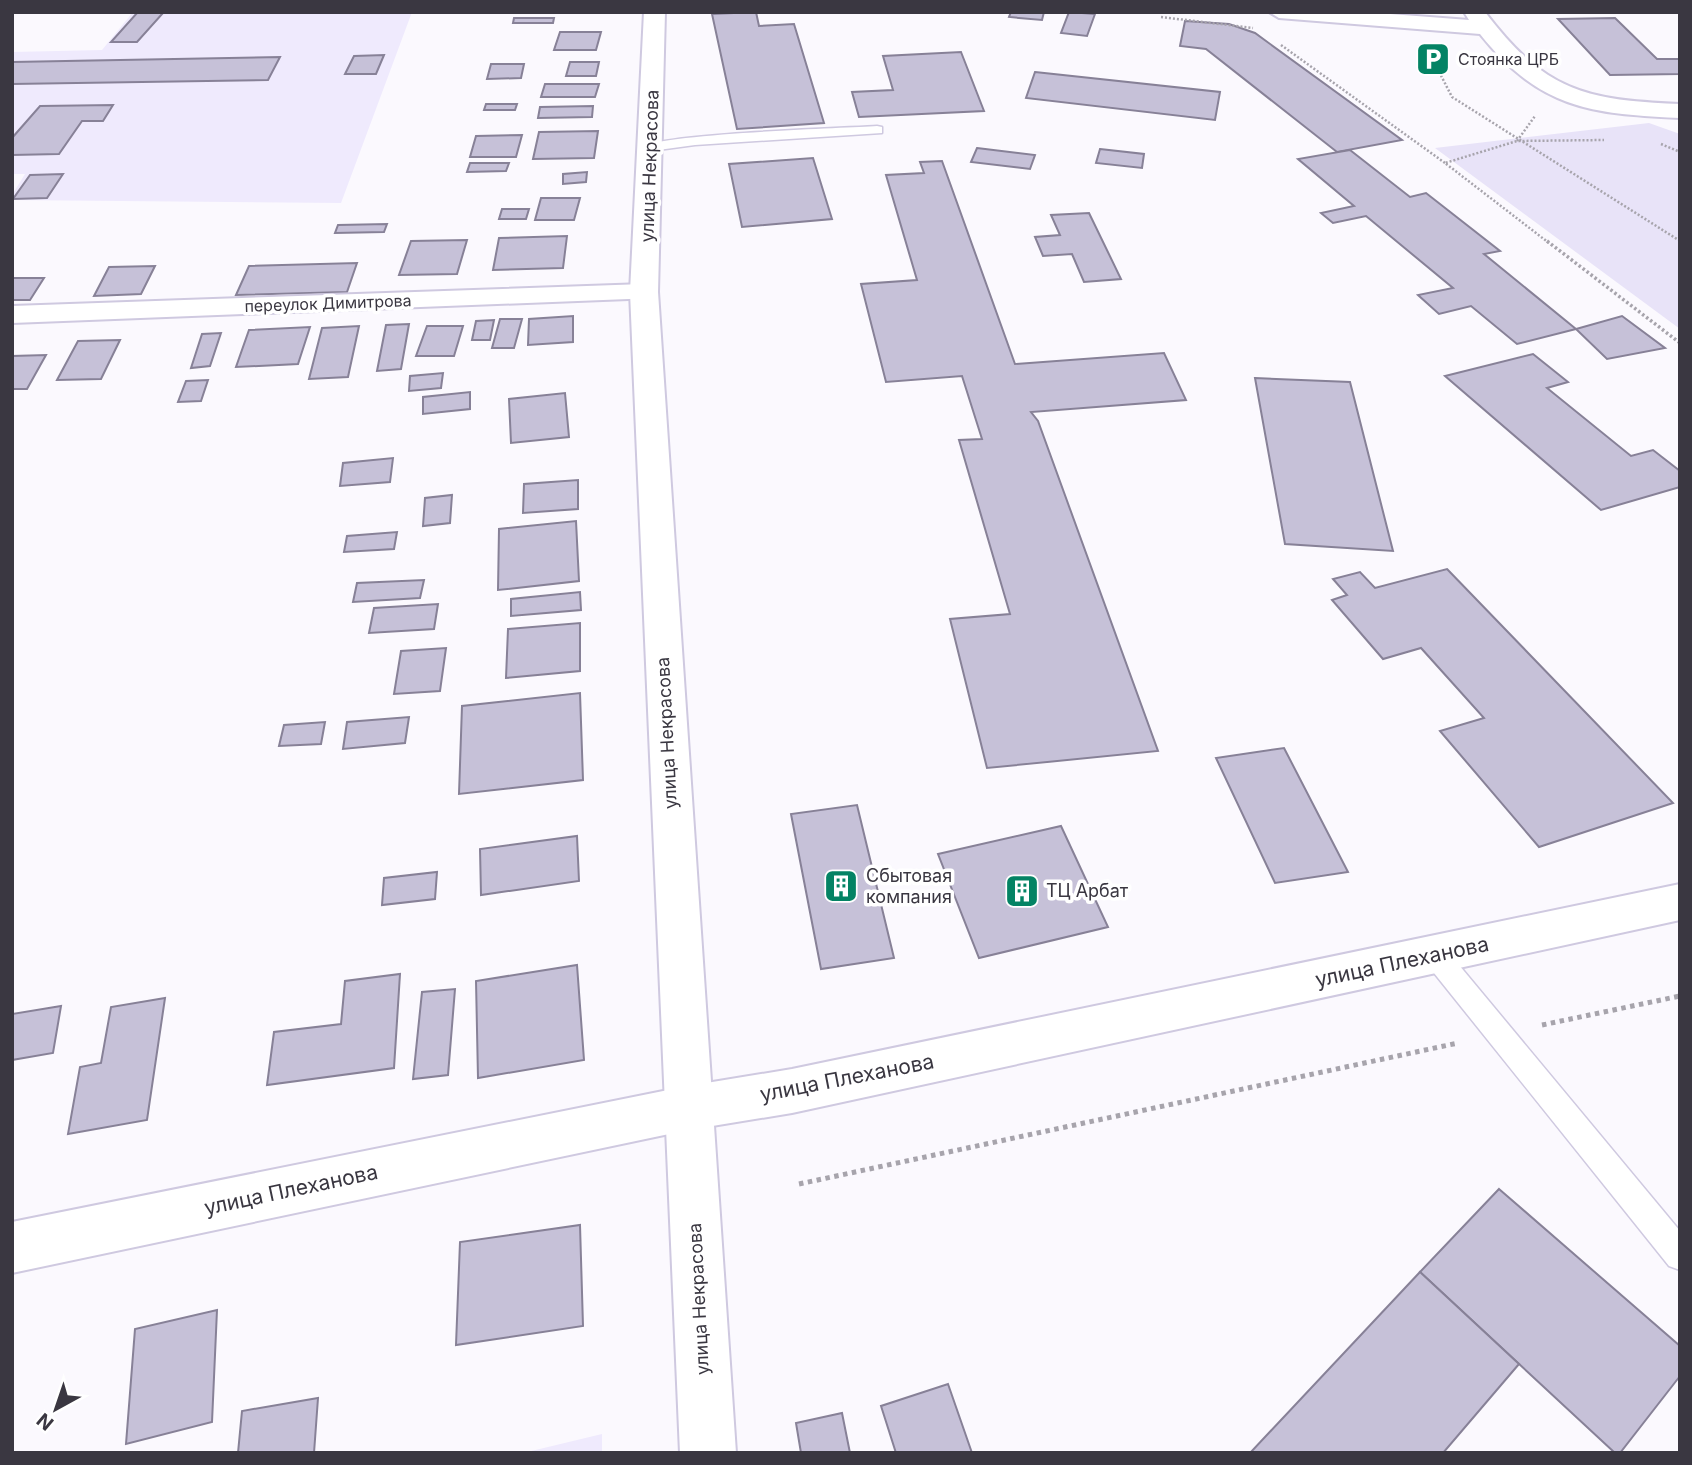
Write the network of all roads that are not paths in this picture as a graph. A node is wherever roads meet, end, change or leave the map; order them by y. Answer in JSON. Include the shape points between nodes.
{"nodes":[{"id":1,"x":655,"y":12,"type":"edge"},
{"id":2,"x":1279,"y":12,"type":"edge"},
{"id":3,"x":1480,"y":20,"type":"edge"},
{"id":4,"x":1680,"y":111,"type":"edge"},
{"id":5,"x":877,"y":130,"type":"dead end"},
{"id":6,"x":651,"y":147,"type":"junction"},
{"id":7,"x":644,"y":292,"type":"junction"},
{"id":8,"x":12,"y":315,"type":"edge"},
{"id":9,"x":1680,"y":902,"type":"edge"},
{"id":10,"x":1435,"y":955,"type":"junction"},
{"id":11,"x":688,"y":1108,"type":"junction"},
{"id":12,"x":12,"y":1248,"type":"edge"},
{"id":13,"x":1680,"y":1255,"type":"edge"},
{"id":14,"x":708,"y":1453,"type":"edge"}],
"edges":[{"from":1,"to":6,"type":"street","name":"улица Некрасова"},
{"from":2,"to":3,"type":"street","via":[[1415,23]]},
{"from":3,"to":4,"type":"street","via":[[1536,80],[1574,99]]},
{"from":5,"to":6,"type":"lane"},
{"from":6,"to":7,"type":"street","name":"улица Некрасова"},
{"from":7,"to":8,"type":"street","name":"переулок Димитрова"},
{"from":7,"to":11,"type":"street","name":"улица Некрасова"},
{"from":9,"to":10,"type":"street","name":"улица Плеханова"},
{"from":10,"to":11,"type":"street","name":"улица Плеханова","via":[[806,1088]]},
{"from":10,"to":13,"type":"lane"},
{"from":11,"to":12,"type":"street","name":"улица Плеханова"},
{"from":11,"to":14,"type":"street","name":"улица Некрасова"}]}
